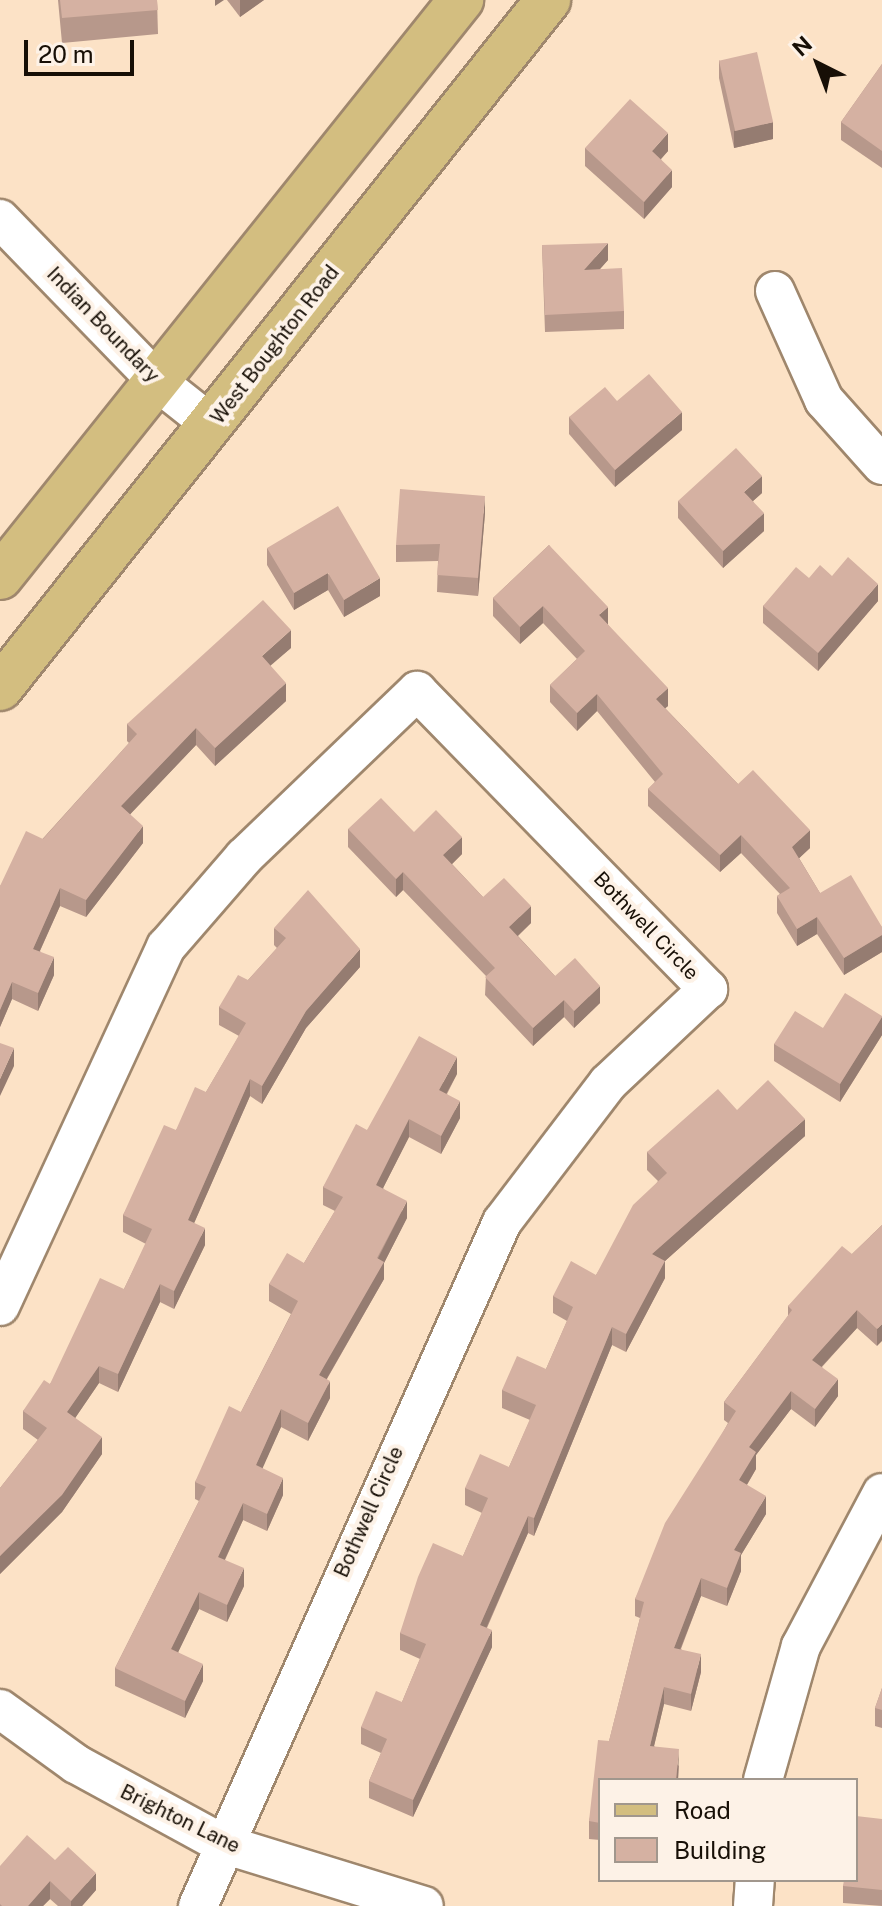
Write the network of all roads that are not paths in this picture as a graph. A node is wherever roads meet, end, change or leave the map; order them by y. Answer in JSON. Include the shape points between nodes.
{"nodes":[{"id":1,"x":461,"y":0,"type":"edge"},
{"id":2,"x":548,"y":0,"type":"edge"},
{"id":3,"x":0,"y":219,"type":"edge"},
{"id":4,"x":775,"y":291,"type":"dead end"},
{"id":5,"x":159,"y":383,"type":"junction"},
{"id":6,"x":212,"y":425,"type":"junction"},
{"id":7,"x":882,"y":465,"type":"edge"},
{"id":8,"x":0,"y":577,"type":"edge"},
{"id":9,"x":0,"y":688,"type":"edge"},
{"id":10,"x":0,"y":1306,"type":"edge"},
{"id":11,"x":882,"y":1493,"type":"edge"},
{"id":12,"x":0,"y":1709,"type":"edge"},
{"id":13,"x":764,"y":1778,"type":"edge"},
{"id":14,"x":223,"y":1844,"type":"junction"},
{"id":15,"x":755,"y":1882,"type":"edge"},
{"id":16,"x":198,"y":1906,"type":"edge"},
{"id":17,"x":424,"y":1906,"type":"edge"},
{"id":18,"x":753,"y":1906,"type":"edge"}],
"edges":[{"from":1,"to":5,"type":"main road"},
{"from":2,"to":6,"type":"main road","name":"West Boughton Road"},
{"from":3,"to":5,"type":"street","name":"Indian Boundary"},
{"from":4,"to":7,"type":"street","via":[[824,400]]},
{"from":5,"to":6,"type":"street","name":"Indian Boundary"},
{"from":5,"to":8,"type":"main road"},
{"from":6,"to":9,"type":"main road","name":"West Boughton Road"},
{"from":10,"to":14,"type":"street","name":"Bothwell Circle","via":[[166,947],[244,857],[417,691],[708,989],[608,1083],[502,1222]]},
{"from":11,"to":13,"type":"street","via":[[801,1646]]},
{"from":12,"to":14,"type":"street","name":"Brighton Lane","via":[[76,1764]]},
{"from":14,"to":16,"type":"street"},
{"from":14,"to":17,"type":"street","name":"Brighton Lane"},
{"from":15,"to":18,"type":"street"}]}
